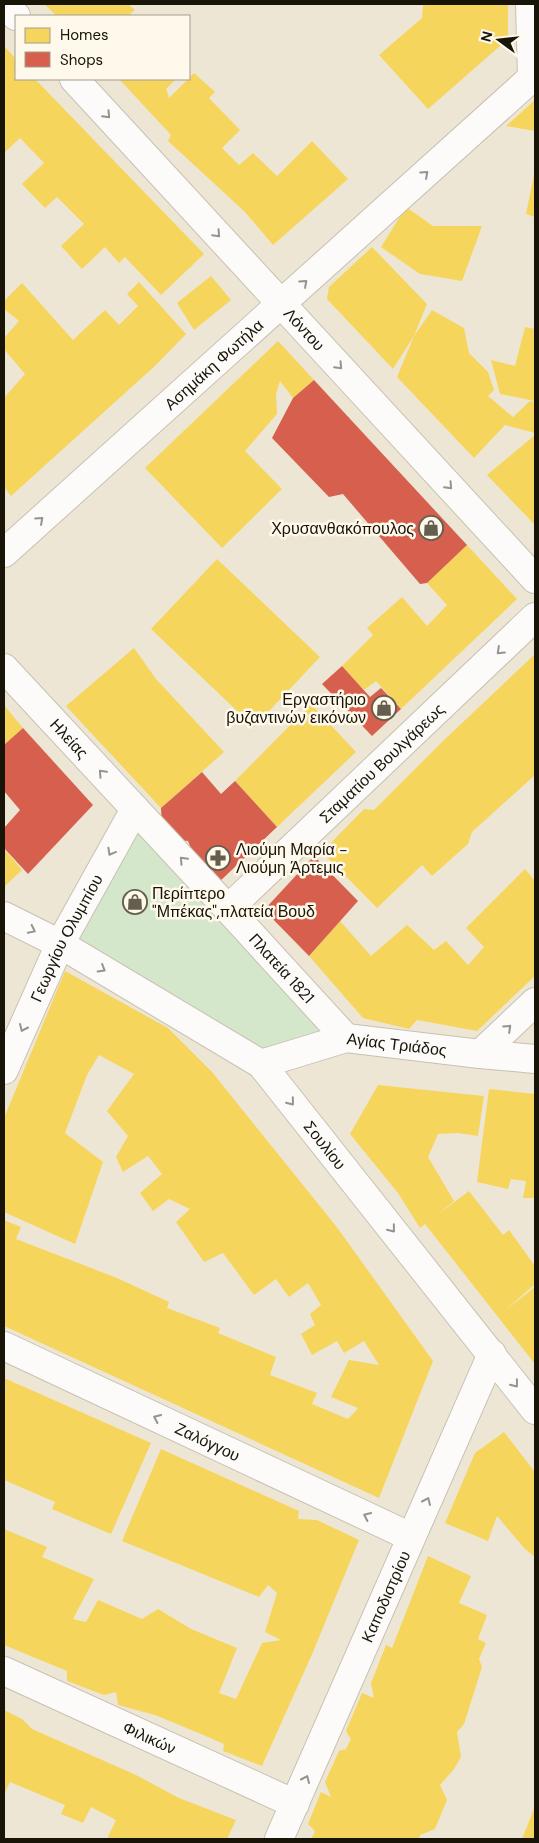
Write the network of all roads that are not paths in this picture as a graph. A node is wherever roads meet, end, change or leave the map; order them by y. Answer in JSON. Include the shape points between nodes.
{"nodes":[{"id":1,"x":5,"y":4,"type":"edge"},
{"id":2,"x":530,"y":4,"type":"edge"},
{"id":3,"x":15,"y":15,"type":"edge"},
{"id":4,"x":534,"y":76,"type":"edge"},
{"id":5,"x":75,"y":80,"type":"edge"},
{"id":6,"x":281,"y":304,"type":"junction"},
{"id":7,"x":4,"y":553,"type":"edge"},
{"id":8,"x":535,"y":579,"type":"edge"},
{"id":9,"x":535,"y":617,"type":"edge"},
{"id":10,"x":4,"y":668,"type":"edge"},
{"id":11,"x":135,"y":809,"type":"junction"},
{"id":12,"x":228,"y":908,"type":"junction"},
{"id":13,"x":4,"y":916,"type":"edge"},
{"id":14,"x":60,"y":944,"type":"junction"},
{"id":15,"x":535,"y":1002,"type":"edge"},
{"id":16,"x":346,"y":1038,"type":"junction"},
{"id":17,"x":480,"y":1054,"type":"junction"},
{"id":18,"x":535,"y":1059,"type":"edge"},
{"id":19,"x":260,"y":1064,"type":"junction"},
{"id":20,"x":4,"y":1070,"type":"edge"},
{"id":21,"x":4,"y":1346,"type":"edge"},
{"id":22,"x":492,"y":1354,"type":"junction"},
{"id":23,"x":535,"y":1410,"type":"edge"},
{"id":24,"x":411,"y":1537,"type":"junction"},
{"id":25,"x":4,"y":1671,"type":"edge"},
{"id":26,"x":295,"y":1804,"type":"junction"},
{"id":27,"x":279,"y":1839,"type":"edge"}],
"edges":[{"from":1,"to":3,"type":"street"},
{"from":2,"to":4,"type":"street"},
{"from":6,"to":4,"type":"street","name":"Ασημάκη Φωτήλα","one_way":true},
{"from":5,"to":6,"type":"street","name":"Λόντου","one_way":true},
{"from":7,"to":6,"type":"street","name":"Ασημάκη Φωτήλα","one_way":true},
{"from":6,"to":8,"type":"street","name":"Λόντου","one_way":true},
{"from":9,"to":12,"type":"street","name":"Σταματίου Βουλγάρεως","one_way":true},
{"from":11,"to":10,"type":"street","name":"Ηλείας","one_way":true},
{"from":12,"to":11,"type":"street","name":"Πλατεία 1821","one_way":true},
{"from":11,"to":14,"type":"street","name":"Γεωργίου Ολυμπίου","one_way":true},
{"from":12,"to":16,"type":"street","name":"Πλατεία 1821"},
{"from":13,"to":14,"type":"street","name":"Σουλίου","one_way":true},
{"from":14,"to":19,"type":"street","name":"Σουλίου","one_way":true},
{"from":14,"to":20,"type":"street","name":"Γεωργίου Ολυμπίου","one_way":true},
{"from":17,"to":15,"type":"street","one_way":true},
{"from":16,"to":17,"type":"street","name":"Αγίας Τριάδος"},
{"from":16,"to":19,"type":"street","name":"Αγίας Τριάδος"},
{"from":17,"to":18,"type":"street","name":"Αγίας Τριάδος"},
{"from":19,"to":22,"type":"street","name":"Σουλίου","one_way":true},
{"from":24,"to":21,"type":"street","name":"Ζαλόγγου","one_way":true},
{"from":22,"to":23,"type":"street","name":"Σουλίου","one_way":true},
{"from":24,"to":22,"type":"street","name":"Καποδιστρίου","one_way":true},
{"from":26,"to":24,"type":"street","name":"Καποδιστρίου","one_way":true},
{"from":25,"to":26,"type":"street","name":"Φιλικών"},
{"from":26,"to":27,"type":"street","name":"Καποδιστρίου"}]}
